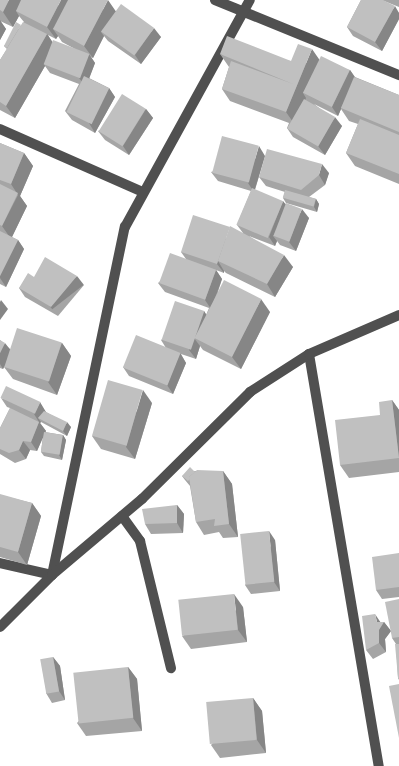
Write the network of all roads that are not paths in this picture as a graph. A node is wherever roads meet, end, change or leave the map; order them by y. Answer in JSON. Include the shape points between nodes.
{"nodes":[{"id":1,"x":215,"y":0,"type":"edge"},
{"id":2,"x":250,"y":0,"type":"edge"},
{"id":3,"x":243,"y":12,"type":"junction"},
{"id":4,"x":399,"y":75,"type":"edge"},
{"id":5,"x":0,"y":129,"type":"edge"},
{"id":6,"x":143,"y":192,"type":"junction"},
{"id":7,"x":399,"y":316,"type":"edge"},
{"id":8,"x":309,"y":354,"type":"junction"},
{"id":9,"x":122,"y":516,"type":"junction"},
{"id":10,"x":0,"y":563,"type":"edge"},
{"id":11,"x":52,"y":575,"type":"junction"},
{"id":12,"x":0,"y":627,"type":"edge"},
{"id":13,"x":170,"y":668,"type":"dead end"},
{"id":14,"x":379,"y":766,"type":"edge"}],
"edges":[{"from":1,"to":3,"type":"street"},
{"from":2,"to":3,"type":"street"},
{"from":3,"to":4,"type":"street"},
{"from":3,"to":6,"type":"street"},
{"from":5,"to":6,"type":"street"},
{"from":6,"to":11,"type":"street","via":[[125,226]]},
{"from":7,"to":8,"type":"street"},
{"from":8,"to":9,"type":"street","via":[[250,392]]},
{"from":8,"to":14,"type":"street"},
{"from":9,"to":11,"type":"street"},
{"from":9,"to":13,"type":"street","via":[[140,541]]},
{"from":10,"to":11,"type":"street"},
{"from":11,"to":12,"type":"street"}]}
